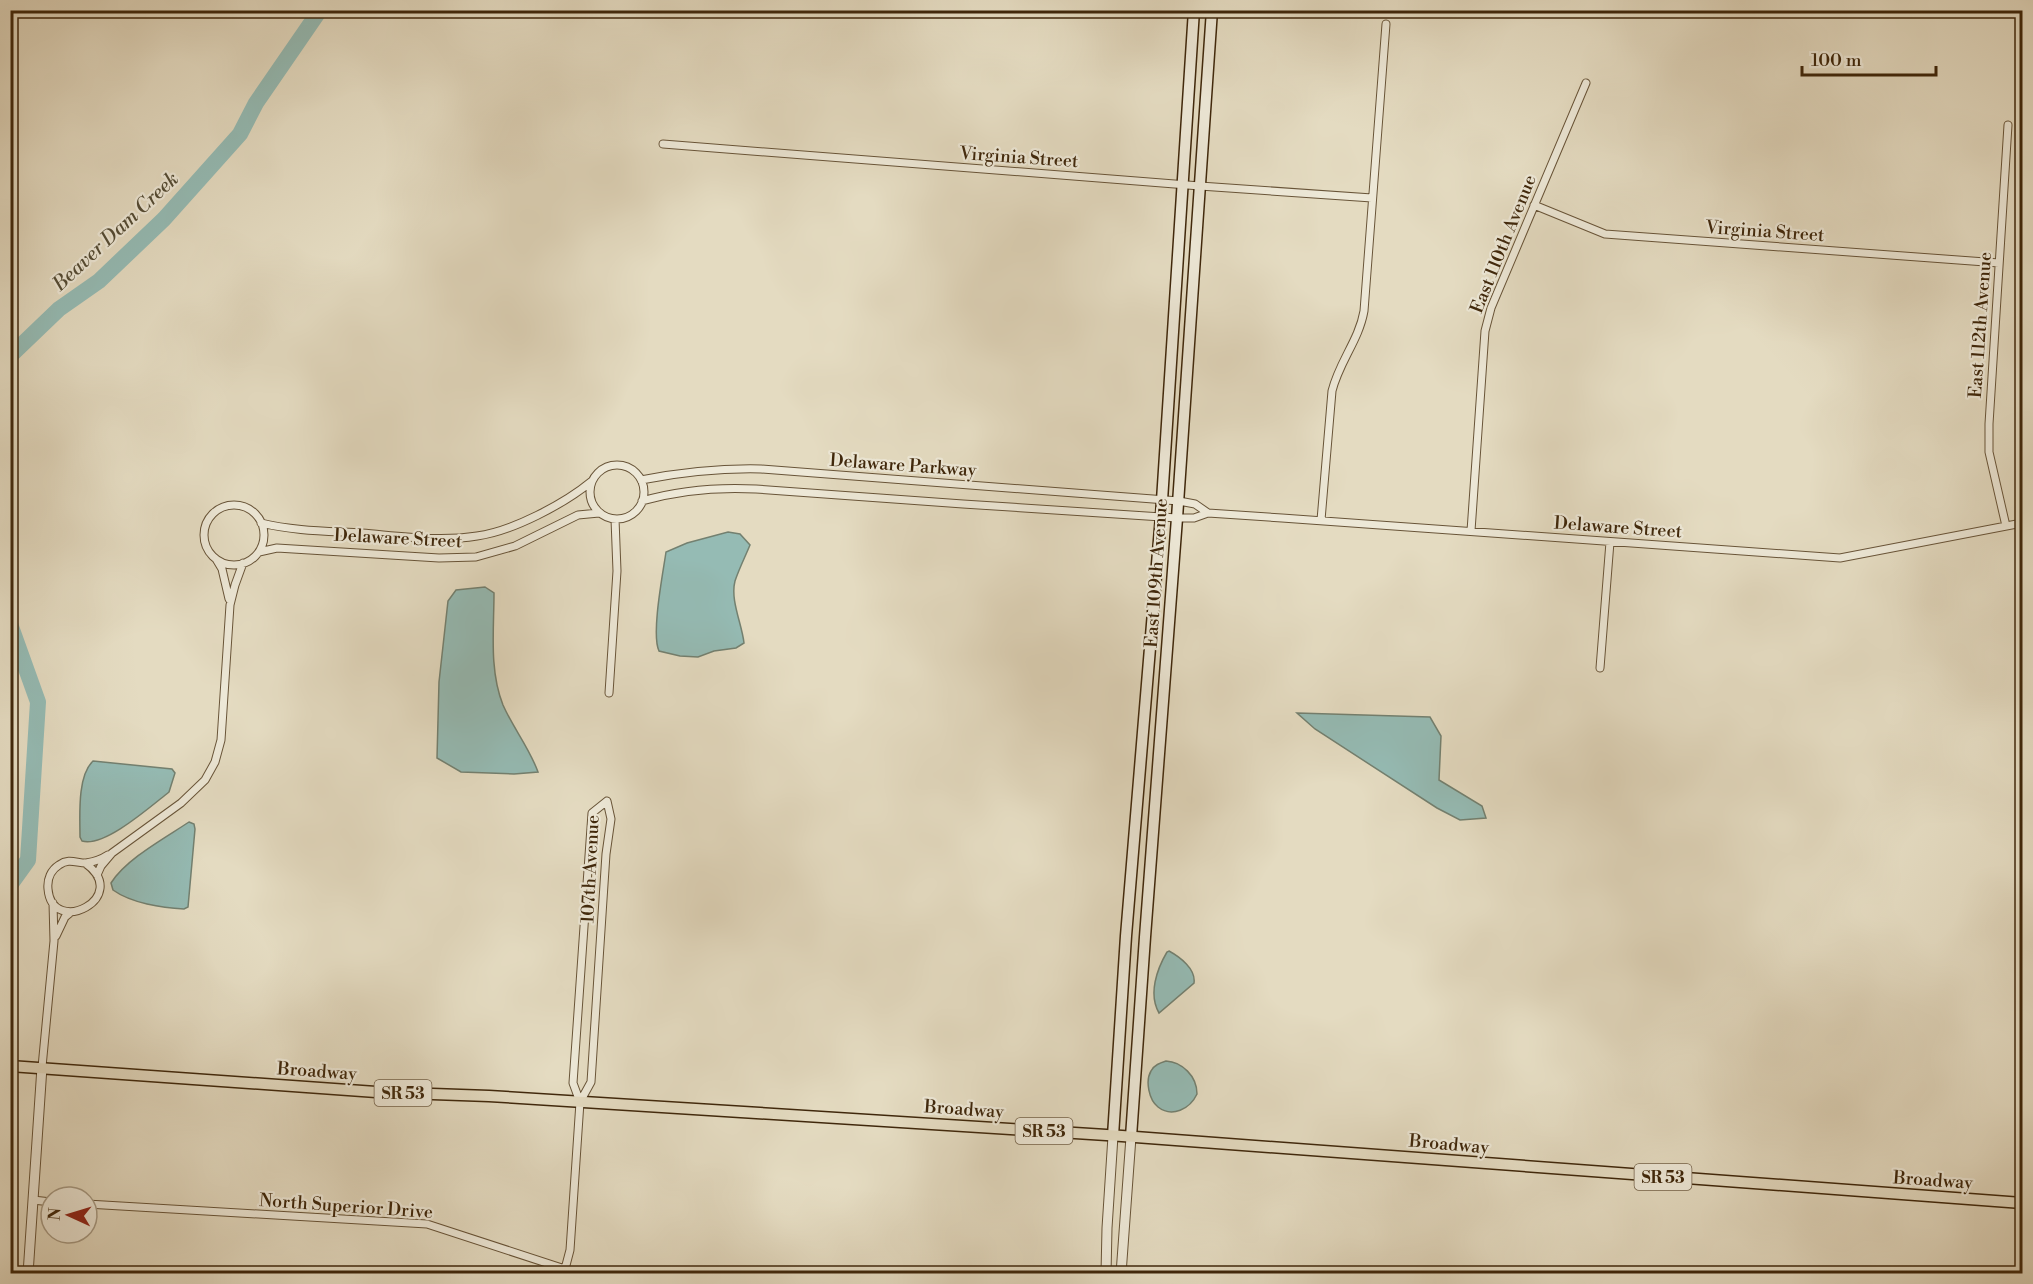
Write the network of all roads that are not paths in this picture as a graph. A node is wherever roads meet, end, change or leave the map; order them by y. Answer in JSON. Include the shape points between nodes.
{"nodes":[{"id":1,"x":1194,"y":10,"type":"edge"},
{"id":2,"x":1212,"y":10,"type":"edge"},
{"id":3,"x":1386,"y":24,"type":"dead end"},
{"id":4,"x":1586,"y":83,"type":"dead end"},
{"id":5,"x":2008,"y":125,"type":"dead end"},
{"id":6,"x":663,"y":144,"type":"dead end"},
{"id":7,"x":1182,"y":185,"type":"junction"},
{"id":8,"x":1200,"y":186,"type":"junction"},
{"id":9,"x":1372,"y":198,"type":"junction"},
{"id":10,"x":1534,"y":205,"type":"junction"},
{"id":11,"x":1999,"y":263,"type":"junction"},
{"id":12,"x":641,"y":480,"type":"junction"},
{"id":13,"x":592,"y":481,"type":"junction"},
{"id":14,"x":1162,"y":500,"type":"junction"},
{"id":15,"x":642,"y":501,"type":"junction"},
{"id":16,"x":1179,"y":501,"type":"junction"},
{"id":17,"x":599,"y":513,"type":"junction"},
{"id":18,"x":1208,"y":513,"type":"junction"},
{"id":19,"x":1161,"y":516,"type":"junction"},
{"id":20,"x":1177,"y":518,"type":"junction"},
{"id":21,"x":615,"y":519,"type":"junction"},
{"id":22,"x":1321,"y":520,"type":"junction"},
{"id":23,"x":261,"y":523,"type":"junction"},
{"id":24,"x":2022,"y":523,"type":"edge"},
{"id":25,"x":2006,"y":526,"type":"junction"},
{"id":26,"x":1471,"y":531,"type":"junction"},
{"id":27,"x":1610,"y":542,"type":"junction"},
{"id":28,"x":259,"y":552,"type":"junction"},
{"id":29,"x":215,"y":558,"type":"junction"},
{"id":30,"x":243,"y":563,"type":"junction"},
{"id":31,"x":230,"y":605,"type":"junction"},
{"id":32,"x":1600,"y":668,"type":"dead end"},
{"id":33,"x":609,"y":693,"type":"dead end"},
{"id":34,"x":112,"y":853,"type":"junction"},
{"id":35,"x":85,"y":863,"type":"junction"},
{"id":36,"x":97,"y":875,"type":"junction"},
{"id":37,"x":53,"y":901,"type":"junction"},
{"id":38,"x":71,"y":912,"type":"junction"},
{"id":39,"x":54,"y":941,"type":"junction"},
{"id":40,"x":10,"y":1066,"type":"edge"},
{"id":41,"x":42,"y":1067,"type":"junction"},
{"id":42,"x":580,"y":1102,"type":"junction"},
{"id":43,"x":1113,"y":1136,"type":"junction"},
{"id":44,"x":1131,"y":1137,"type":"junction"},
{"id":45,"x":33,"y":1200,"type":"junction"},
{"id":46,"x":39,"y":1201,"type":"edge"},
{"id":47,"x":2022,"y":1203,"type":"edge"},
{"id":48,"x":99,"y":1205,"type":"edge"},
{"id":49,"x":565,"y":1269,"type":"junction"},
{"id":50,"x":28,"y":1274,"type":"edge"},
{"id":51,"x":596,"y":1274,"type":"edge"},
{"id":52,"x":1106,"y":1274,"type":"edge"},
{"id":53,"x":1121,"y":1274,"type":"edge"}],
"edges":[{"from":1,"to":7,"type":"main road","name":"East 109th Avenue"},
{"from":2,"to":8,"type":"main road","name":"East 109th Avenue"},
{"from":3,"to":9,"type":"street"},
{"from":4,"to":10,"type":"street","name":"East 110th Avenue"},
{"from":5,"to":11,"type":"street","name":"East 112th Avenue"},
{"from":6,"to":7,"type":"street","name":"Virginia Street"},
{"from":7,"to":8,"type":"street","name":"Virginia Street"},
{"from":7,"to":14,"type":"main road","name":"East 109th Avenue"},
{"from":8,"to":9,"type":"street","name":"Virginia Street"},
{"from":8,"to":16,"type":"main road","name":"East 109th Avenue"},
{"from":9,"to":22,"type":"street","via":[[1364,311],[1332,391]]},
{"from":10,"to":11,"type":"street","name":"Virginia Street","via":[[1605,234]]},
{"from":10,"to":26,"type":"street","name":"East 110th Avenue","via":[[1485,331]]},
{"from":11,"to":25,"type":"street","name":"East 112th Avenue","via":[[1989,452]]},
{"from":12,"to":13,"type":"street","via":[[621,465],[604,468]]},
{"from":12,"to":14,"type":"street","name":"Delaware Parkway","via":[[725,468],[761,469]]},
{"from":12,"to":15,"type":"street"},
{"from":13,"to":17,"type":"street","via":[[590,498]]},
{"from":13,"to":23,"type":"street","name":"Delaware Street","via":[[547,510],[477,536],[303,530]]},
{"from":14,"to":16,"type":"street","name":"Delaware Street"},
{"from":14,"to":19,"type":"main road","name":"East 109th Avenue"},
{"from":15,"to":19,"type":"street","name":"Delaware Parkway","via":[[691,489],[727,488]]},
{"from":15,"to":21,"type":"street","via":[[632,515]]},
{"from":16,"to":18,"type":"street","name":"Delaware Street","via":[[1195,504]]},
{"from":16,"to":20,"type":"main road","name":"East 109th Avenue"},
{"from":17,"to":21,"type":"street"},
{"from":17,"to":28,"type":"street","name":"Delaware Street","via":[[578,515],[515,546],[476,557],[285,548]]},
{"from":18,"to":20,"type":"street","name":"Delaware Street"},
{"from":18,"to":22,"type":"street","name":"Delaware Street"},
{"from":19,"to":20,"type":"street","name":"Delaware Street"},
{"from":19,"to":43,"type":"main road","name":"East 109th Avenue"},
{"from":20,"to":44,"type":"main road","name":"East 109th Avenue"},
{"from":21,"to":33,"type":"street","via":[[617,571]]},
{"from":22,"to":26,"type":"street","name":"Delaware Street"},
{"from":23,"to":28,"type":"street","via":[[264,532]]},
{"from":23,"to":29,"type":"street","via":[[255,514],[238,505],[228,505],[211,515],[204,532],[208,551]]},
{"from":24,"to":25,"type":"street","name":"Delaware Street"},
{"from":25,"to":27,"type":"street","name":"Delaware Street","via":[[1840,558]]},
{"from":26,"to":27,"type":"street","name":"Delaware Street"},
{"from":27,"to":32,"type":"street"},
{"from":28,"to":30,"type":"street"},
{"from":29,"to":30,"type":"street","via":[[233,565]]},
{"from":29,"to":31,"type":"street","via":[[227,584]]},
{"from":30,"to":31,"type":"street"},
{"from":31,"to":34,"type":"street","via":[[221,740],[214,762],[205,780],[181,803]]},
{"from":34,"to":35,"type":"street"},
{"from":34,"to":36,"type":"street"},
{"from":35,"to":36,"type":"street"},
{"from":35,"to":37,"type":"street","via":[[68,861],[54,870],[48,885]]},
{"from":36,"to":38,"type":"street","via":[[99,892],[95,900],[83,910]]},
{"from":37,"to":38,"type":"street"},
{"from":37,"to":39,"type":"street"},
{"from":38,"to":39,"type":"street"},
{"from":39,"to":41,"type":"street"},
{"from":40,"to":41,"type":"main road","name":"Broadway","number":"SR 53"},
{"from":41,"to":42,"type":"main road","name":"Broadway","number":"SR 53","via":[[364,1091]]},
{"from":41,"to":45,"type":"street"},
{"from":42,"to":42,"type":"street","name":"107th Avenue","via":[[591,1082],[611,819],[607,801],[592,813],[573,1083]]},
{"from":42,"to":43,"type":"main road","name":"Broadway","number":"SR 53"},
{"from":42,"to":49,"type":"street","name":"107th Avenue","via":[[570,1250]]},
{"from":43,"to":44,"type":"main road","name":"Broadway","number":"SR 53"},
{"from":43,"to":52,"type":"street"},
{"from":44,"to":47,"type":"main road","name":"Broadway","number":"SR 53"},
{"from":44,"to":53,"type":"street"},
{"from":45,"to":46,"type":"street"},
{"from":45,"to":50,"type":"street"},
{"from":48,"to":49,"type":"street","name":"North Superior Drive","via":[[428,1224]]},
{"from":49,"to":51,"type":"street","name":"North Superior Drive"}]}
